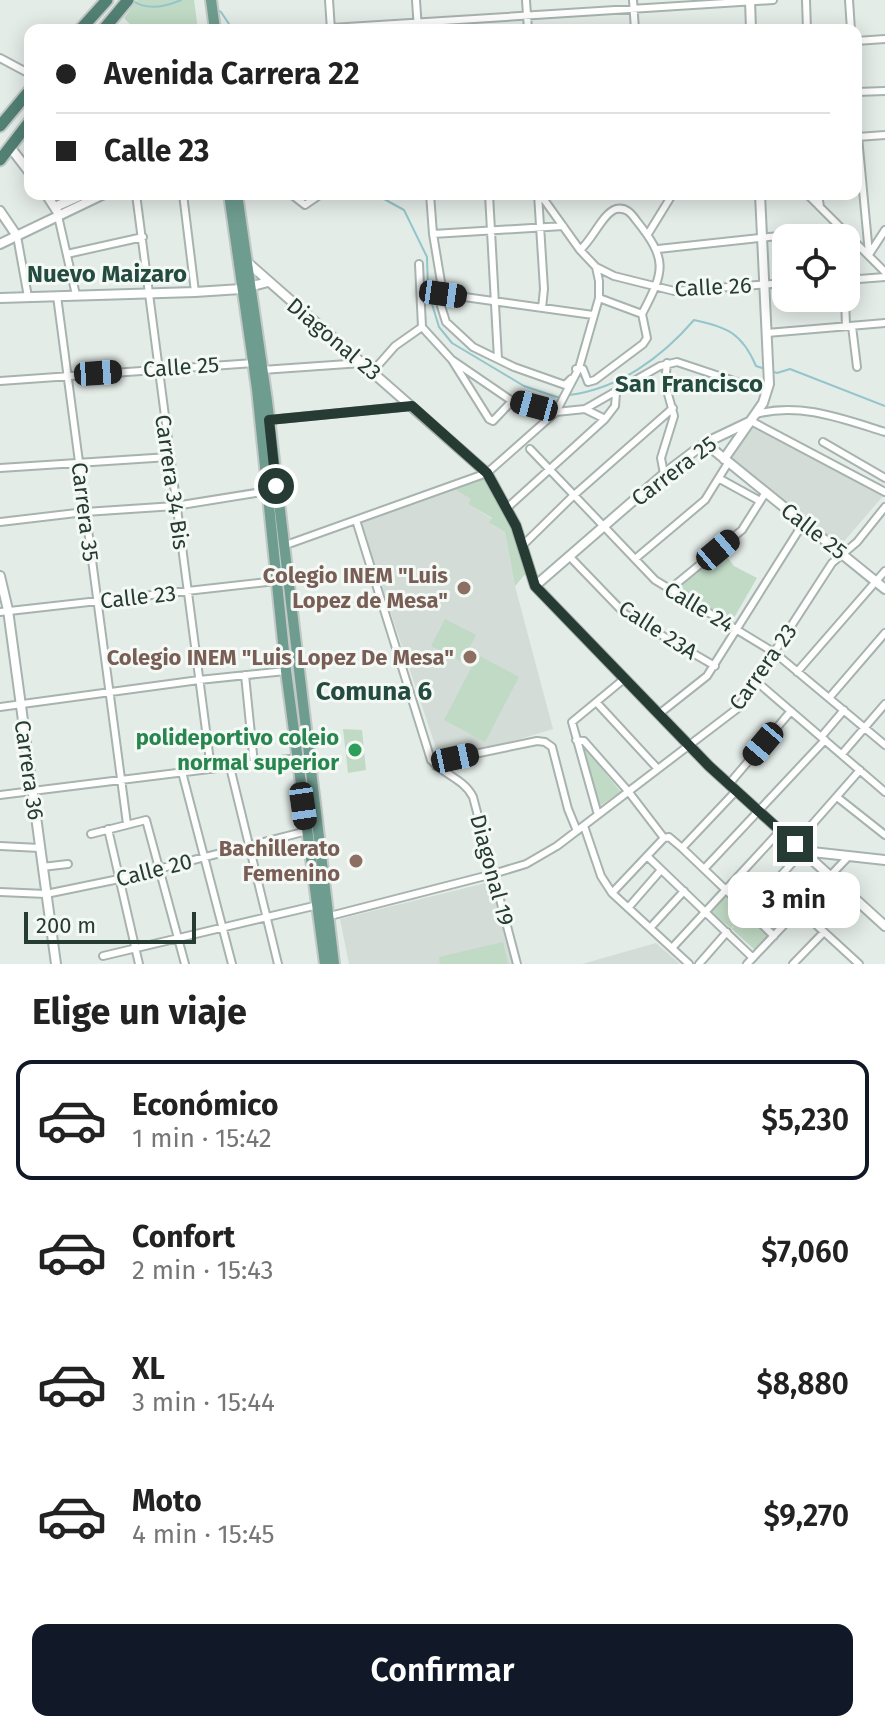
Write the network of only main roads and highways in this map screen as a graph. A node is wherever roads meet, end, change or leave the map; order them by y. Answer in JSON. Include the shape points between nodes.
{"nodes":[{"id":1,"x":100,"y":0,"type":"edge"},
{"id":2,"x":120,"y":0,"type":"edge"},
{"id":3,"x":127,"y":0,"type":"edge"},
{"id":4,"x":208,"y":4,"type":"edge"},
{"id":5,"x":84,"y":24,"type":"edge"},
{"id":6,"x":105,"y":24,"type":"edge"},
{"id":7,"x":106,"y":24,"type":"edge"},
{"id":8,"x":213,"y":24,"type":"edge"},
{"id":9,"x":24,"y":97,"type":"edge"},
{"id":10,"x":0,"y":126,"type":"edge"},
{"id":11,"x":24,"y":129,"type":"edge"},
{"id":12,"x":0,"y":160,"type":"edge"},
{"id":13,"x":230,"y":200,"type":"edge"},
{"id":14,"x":238,"y":200,"type":"edge"},
{"id":15,"x":245,"y":288,"type":"junction"},
{"id":16,"x":321,"y":904,"type":"junction"},
{"id":17,"x":322,"y":918,"type":"junction"},
{"id":18,"x":325,"y":964,"type":"edge"},
{"id":19,"x":334,"y":964,"type":"edge"}],
"edges":[{"from":1,"to":5,"type":"highway"},
{"from":2,"to":6,"type":"highway"},
{"from":3,"to":7,"type":"highway"},
{"from":4,"to":8,"type":"main road"},
{"from":9,"to":10,"type":"highway"},
{"from":11,"to":12,"type":"highway"},
{"from":13,"to":15,"type":"main road"},
{"from":14,"to":15,"type":"main road"},
{"from":15,"to":16,"type":"main road","via":[[286,671]]},
{"from":15,"to":16,"type":"main road","via":[[263,371]]},
{"from":16,"to":17,"type":"main road"},
{"from":17,"to":18,"type":"main road"},
{"from":17,"to":19,"type":"main road"}]}
